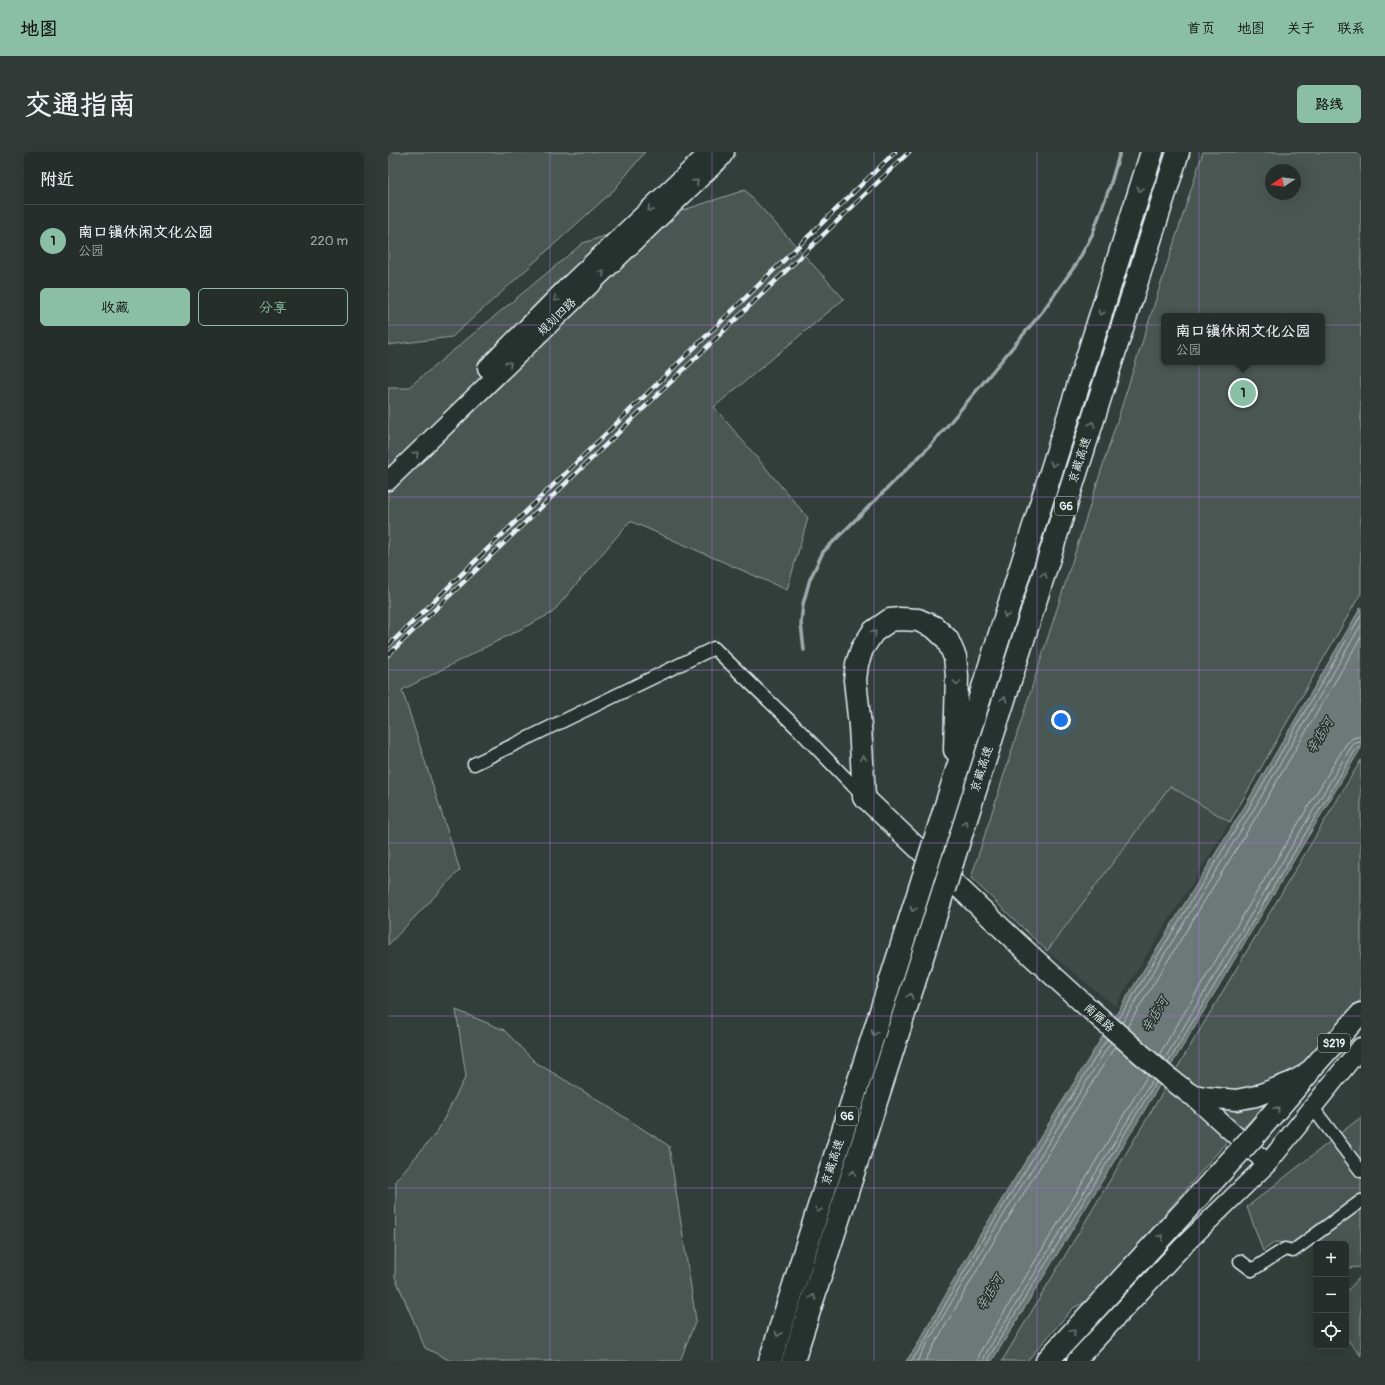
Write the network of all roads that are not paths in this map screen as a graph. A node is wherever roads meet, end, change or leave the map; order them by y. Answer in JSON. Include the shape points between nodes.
{"nodes":[{"id":1,"x":708,"y":152,"type":"edge"},
{"id":2,"x":725,"y":152,"type":"edge"},
{"id":3,"x":1152,"y":152,"type":"edge"},
{"id":4,"x":1178,"y":152,"type":"edge"},
{"id":5,"x":388,"y":465,"type":"edge"},
{"id":6,"x":388,"y":481,"type":"edge"},
{"id":7,"x":474,"y":764,"type":"dead end"},
{"id":8,"x":953,"y":783,"type":"junction"},
{"id":9,"x":864,"y":797,"type":"junction"},
{"id":10,"x":1361,"y":1013,"type":"edge"},
{"id":11,"x":1361,"y":1047,"type":"edge"},
{"id":12,"x":1308,"y":1073,"type":"junction"},
{"id":13,"x":1190,"y":1094,"type":"junction"},
{"id":14,"x":1312,"y":1107,"type":"junction"},
{"id":15,"x":1268,"y":1163,"type":"junction"},
{"id":16,"x":1361,"y":1171,"type":"edge"},
{"id":17,"x":1361,"y":1201,"type":"edge"},
{"id":18,"x":1240,"y":1261,"type":"dead end"},
{"id":19,"x":770,"y":1361,"type":"edge"},
{"id":20,"x":793,"y":1361,"type":"edge"},
{"id":21,"x":1047,"y":1361,"type":"edge"},
{"id":22,"x":1076,"y":1361,"type":"edge"}],
"edges":[{"from":1,"to":5,"type":"main road","name":"规划四路","one_way":true,"via":[[565,289]]},
{"from":6,"to":2,"type":"main road","name":"规划四路","one_way":true},
{"from":3,"to":8,"type":"highway","name":"京藏高速","number":"G6","one_way":true},
{"from":20,"to":4,"type":"highway","name":"京藏高速","number":"G6","one_way":true,"bridge":true},
{"from":7,"to":9,"type":"street","via":[[714,648]]},
{"from":9,"to":8,"type":"highway","one_way":true,"via":[[856,672],[862,649],[873,632],[890,620],[900,618],[918,620],[934,627],[946,639],[955,657],[957,721]]},
{"from":8,"to":19,"type":"highway","name":"京藏高速","number":"G6","one_way":true,"bridge":true},
{"from":9,"to":13,"type":"main road","name":"南雁路","via":[[1099,1018]]},
{"from":10,"to":12,"type":"main road","name":"南雁路","number":"S219"},
{"from":11,"to":14,"type":"main road"},
{"from":12,"to":13,"type":"main road","name":"南雁路","via":[[1281,1087],[1236,1100]]},
{"from":21,"to":12,"type":"highway","one_way":true},
{"from":13,"to":15,"type":"main road"},
{"from":14,"to":15,"type":"main road"},
{"from":14,"to":16,"type":"street"},
{"from":15,"to":22,"type":"main road","via":[[1183,1246]]},
{"from":17,"to":18,"type":"street","via":[[1293,1251],[1285,1249],[1252,1270]]}]}
